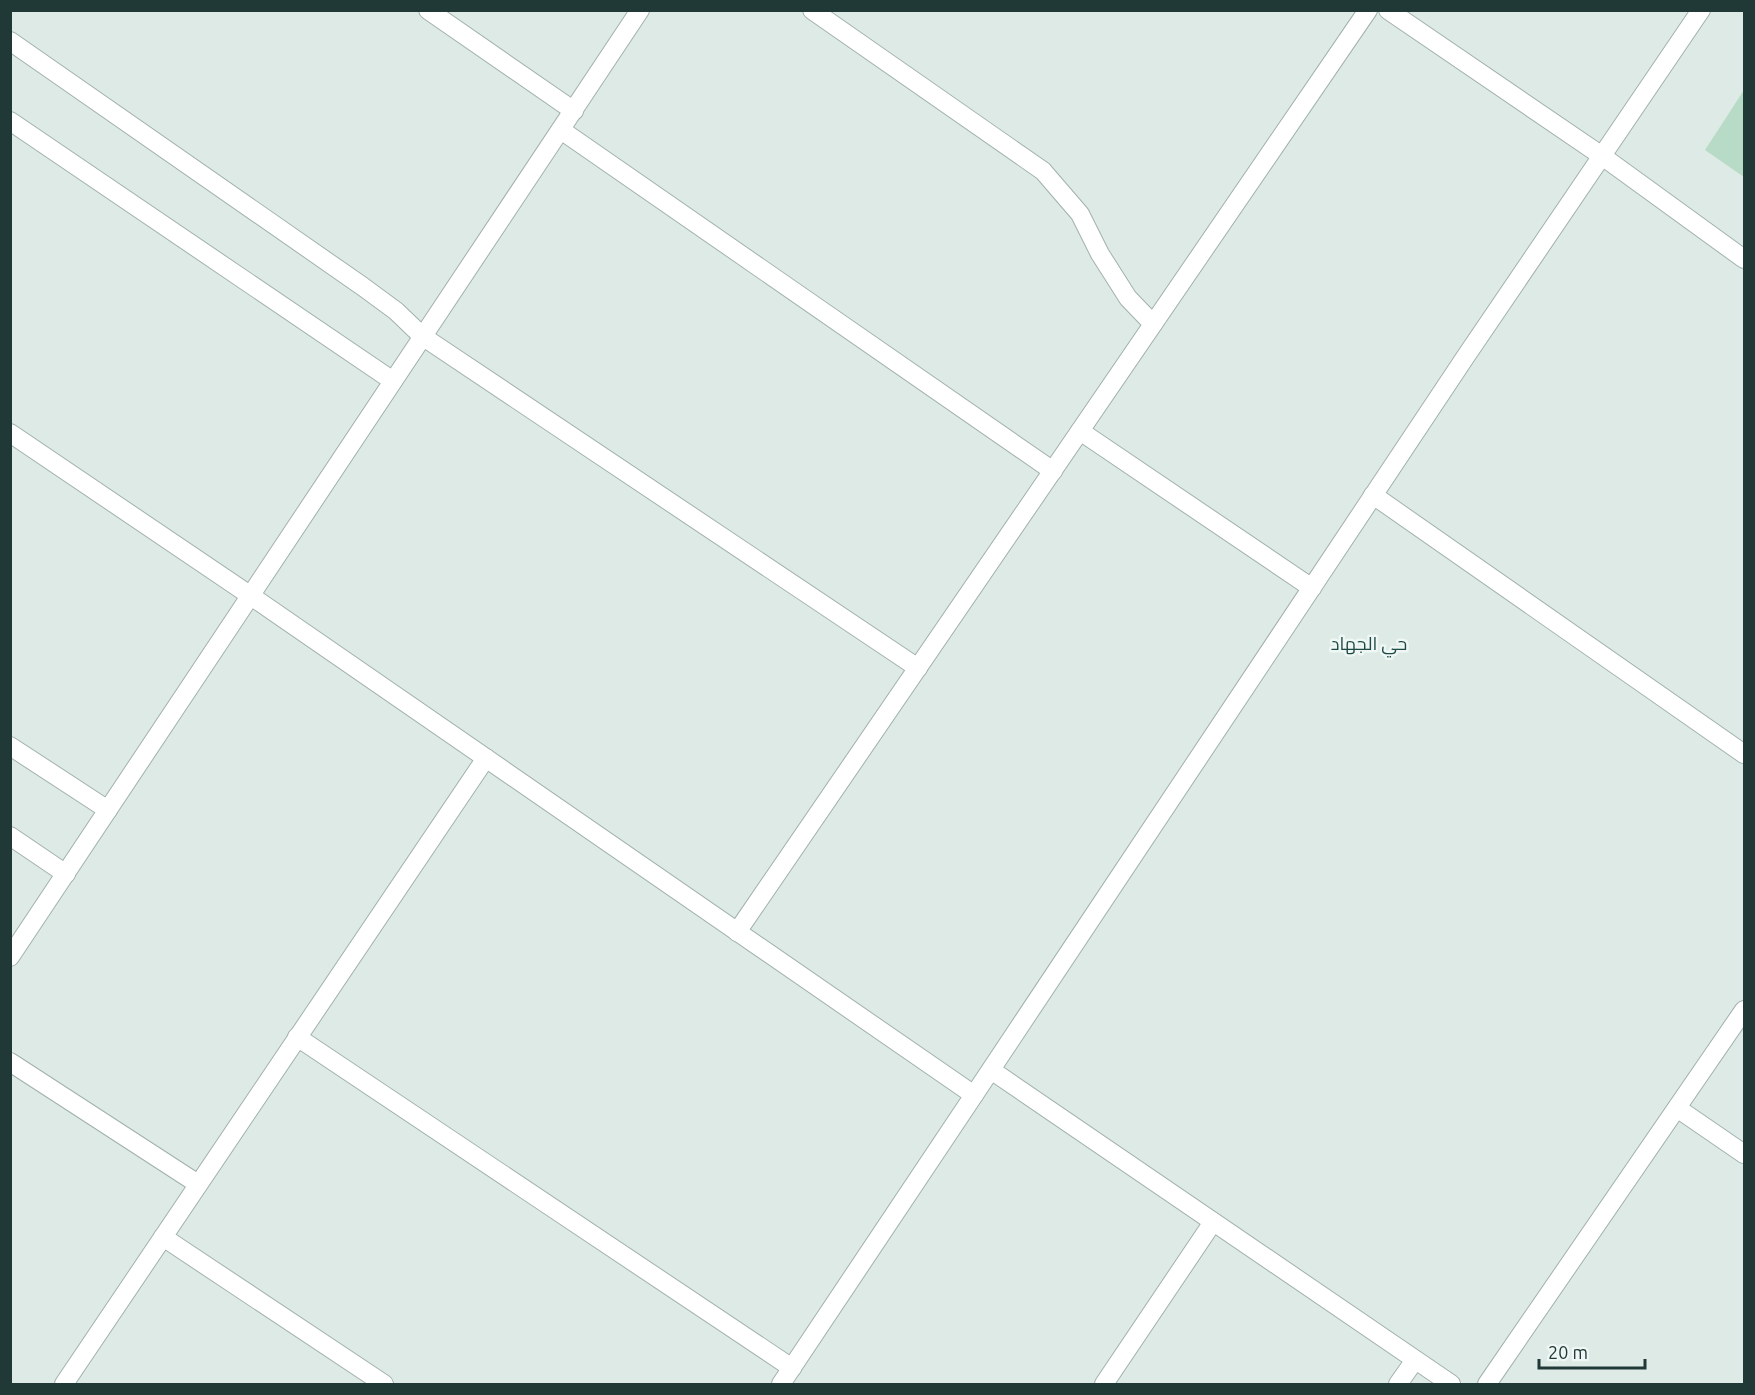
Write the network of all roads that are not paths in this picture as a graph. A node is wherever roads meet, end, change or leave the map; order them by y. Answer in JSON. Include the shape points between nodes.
{"nodes":[{"id":1,"x":428,"y":10,"type":"edge"},
{"id":2,"x":640,"y":10,"type":"edge"},
{"id":3,"x":812,"y":10,"type":"edge"},
{"id":4,"x":1368,"y":10,"type":"edge"},
{"id":5,"x":1388,"y":10,"type":"edge"},
{"id":6,"x":1701,"y":10,"type":"edge"},
{"id":7,"x":10,"y":41,"type":"edge"},
{"id":8,"x":574,"y":111,"type":"junction"},
{"id":9,"x":10,"y":121,"type":"edge"},
{"id":10,"x":561,"y":130,"type":"junction"},
{"id":11,"x":1602,"y":156,"type":"junction"},
{"id":12,"x":1744,"y":259,"type":"edge"},
{"id":13,"x":1154,"y":324,"type":"junction"},
{"id":14,"x":422,"y":336,"type":"junction"},
{"id":15,"x":393,"y":381,"type":"junction"},
{"id":16,"x":1080,"y":431,"type":"junction"},
{"id":17,"x":10,"y":433,"type":"edge"},
{"id":18,"x":1053,"y":471,"type":"junction"},
{"id":19,"x":1373,"y":495,"type":"junction"},
{"id":20,"x":1312,"y":588,"type":"junction"},
{"id":21,"x":251,"y":596,"type":"junction"},
{"id":22,"x":918,"y":668,"type":"junction"},
{"id":23,"x":10,"y":746,"type":"edge"},
{"id":24,"x":1744,"y":754,"type":"edge"},
{"id":25,"x":486,"y":758,"type":"junction"},
{"id":26,"x":108,"y":810,"type":"junction"},
{"id":27,"x":10,"y":836,"type":"edge"},
{"id":28,"x":66,"y":874,"type":"junction"},
{"id":29,"x":737,"y":932,"type":"junction"},
{"id":30,"x":10,"y":957,"type":"edge"},
{"id":31,"x":1744,"y":1011,"type":"edge"},
{"id":32,"x":297,"y":1037,"type":"junction"},
{"id":33,"x":10,"y":1062,"type":"edge"},
{"id":34,"x":991,"y":1070,"type":"junction"},
{"id":35,"x":974,"y":1095,"type":"junction"},
{"id":36,"x":1677,"y":1108,"type":"junction"},
{"id":37,"x":1744,"y":1154,"type":"edge"},
{"id":38,"x":198,"y":1184,"type":"junction"},
{"id":39,"x":1213,"y":1222,"type":"junction"},
{"id":40,"x":163,"y":1237,"type":"junction"},
{"id":41,"x":1415,"y":1360,"type":"junction"},
{"id":42,"x":792,"y":1368,"type":"junction"},
{"id":43,"x":64,"y":1384,"type":"edge"},
{"id":44,"x":384,"y":1384,"type":"edge"},
{"id":45,"x":782,"y":1384,"type":"edge"},
{"id":46,"x":1104,"y":1384,"type":"edge"},
{"id":47,"x":1398,"y":1384,"type":"edge"},
{"id":48,"x":1450,"y":1384,"type":"edge"},
{"id":49,"x":1487,"y":1384,"type":"edge"}],
"edges":[{"from":1,"to":8,"type":"street"},
{"from":2,"to":8,"type":"street"},
{"from":3,"to":13,"type":"street","via":[[1042,171],[1080,214],[1128,298]]},
{"from":4,"to":13,"type":"street"},
{"from":5,"to":11,"type":"street"},
{"from":6,"to":11,"type":"street"},
{"from":7,"to":14,"type":"street","via":[[363,286]]},
{"from":8,"to":10,"type":"street"},
{"from":9,"to":15,"type":"street"},
{"from":10,"to":14,"type":"street"},
{"from":10,"to":18,"type":"street"},
{"from":11,"to":12,"type":"street"},
{"from":11,"to":19,"type":"street"},
{"from":13,"to":16,"type":"street"},
{"from":14,"to":15,"type":"street"},
{"from":14,"to":22,"type":"street"},
{"from":15,"to":21,"type":"street"},
{"from":16,"to":18,"type":"street"},
{"from":16,"to":20,"type":"street"},
{"from":17,"to":21,"type":"street"},
{"from":18,"to":22,"type":"street"},
{"from":19,"to":20,"type":"street"},
{"from":19,"to":24,"type":"street"},
{"from":20,"to":34,"type":"street"},
{"from":21,"to":25,"type":"street"},
{"from":21,"to":26,"type":"street"},
{"from":22,"to":29,"type":"street"},
{"from":23,"to":26,"type":"street"},
{"from":25,"to":29,"type":"street"},
{"from":25,"to":32,"type":"street"},
{"from":26,"to":28,"type":"street"},
{"from":27,"to":28,"type":"street"},
{"from":28,"to":30,"type":"street"},
{"from":29,"to":35,"type":"street"},
{"from":31,"to":36,"type":"street"},
{"from":32,"to":38,"type":"street"},
{"from":32,"to":42,"type":"street"},
{"from":33,"to":38,"type":"street"},
{"from":34,"to":35,"type":"street"},
{"from":34,"to":39,"type":"street"},
{"from":35,"to":42,"type":"street"},
{"from":36,"to":37,"type":"street"},
{"from":36,"to":49,"type":"street"},
{"from":38,"to":40,"type":"street"},
{"from":39,"to":41,"type":"street"},
{"from":39,"to":46,"type":"street"},
{"from":40,"to":43,"type":"street"},
{"from":40,"to":44,"type":"street"},
{"from":41,"to":47,"type":"street"},
{"from":41,"to":48,"type":"street"},
{"from":42,"to":45,"type":"street"}]}
